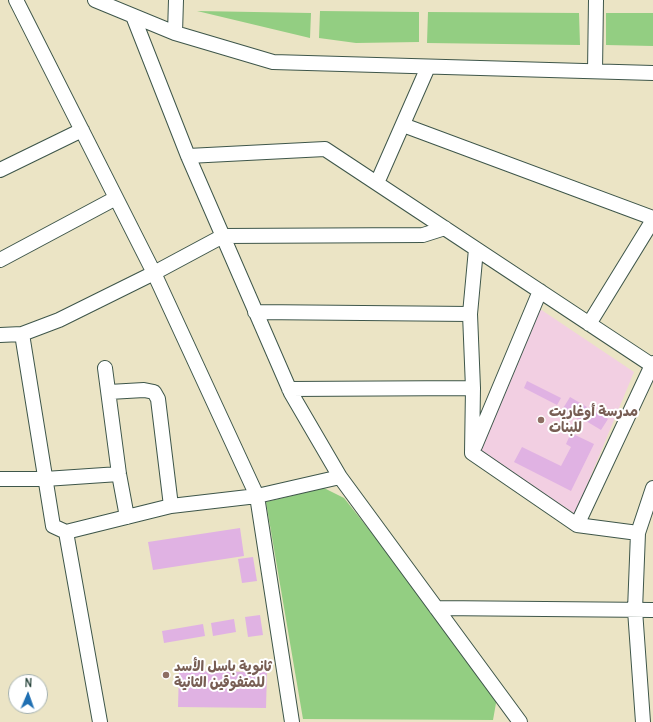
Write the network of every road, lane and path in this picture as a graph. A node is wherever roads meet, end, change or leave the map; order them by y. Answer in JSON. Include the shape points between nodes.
{"nodes":[{"id":1,"x":16,"y":0,"type":"edge"},
{"id":2,"x":96,"y":0,"type":"edge"},
{"id":3,"x":176,"y":0,"type":"edge"},
{"id":4,"x":596,"y":0,"type":"edge"},
{"id":5,"x":133,"y":16,"type":"junction"},
{"id":6,"x":175,"y":34,"type":"junction"},
{"id":7,"x":428,"y":67,"type":"junction"},
{"id":8,"x":595,"y":71,"type":"junction"},
{"id":9,"x":653,"y":73,"type":"edge"},
{"id":10,"x":402,"y":125,"type":"junction"},
{"id":11,"x":82,"y":130,"type":"junction"},
{"id":12,"x":188,"y":156,"type":"junction"},
{"id":13,"x":0,"y":170,"type":"edge"},
{"id":14,"x":377,"y":183,"type":"junction"},
{"id":15,"x":116,"y":198,"type":"junction"},
{"id":16,"x":653,"y":219,"type":"edge"},
{"id":17,"x":445,"y":228,"type":"junction"},
{"id":18,"x":223,"y":236,"type":"junction"},
{"id":19,"x":476,"y":249,"type":"junction"},
{"id":20,"x":0,"y":260,"type":"edge"},
{"id":21,"x":154,"y":273,"type":"junction"},
{"id":22,"x":540,"y":291,"type":"junction"},
{"id":23,"x":255,"y":312,"type":"junction"},
{"id":24,"x":470,"y":314,"type":"junction"},
{"id":25,"x":589,"y":324,"type":"junction"},
{"id":26,"x":22,"y":334,"type":"junction"},
{"id":27,"x":0,"y":335,"type":"edge"},
{"id":28,"x":653,"y":365,"type":"edge"},
{"id":29,"x":105,"y":368,"type":"dead end"},
{"id":30,"x":473,"y":388,"type":"junction"},
{"id":31,"x":289,"y":389,"type":"junction"},
{"id":32,"x":109,"y":392,"type":"junction"},
{"id":33,"x":472,"y":453,"type":"junction"},
{"id":34,"x":119,"y":474,"type":"junction"},
{"id":35,"x":340,"y":477,"type":"junction"},
{"id":36,"x":45,"y":478,"type":"junction"},
{"id":37,"x":0,"y":479,"type":"edge"},
{"id":38,"x":653,"y":488,"type":"edge"},
{"id":39,"x":257,"y":496,"type":"junction"},
{"id":40,"x":171,"y":506,"type":"junction"},
{"id":41,"x":127,"y":517,"type":"junction"},
{"id":42,"x":577,"y":525,"type":"junction"},
{"id":43,"x":66,"y":532,"type":"junction"},
{"id":44,"x":638,"y":533,"type":"junction"},
{"id":45,"x":436,"y":608,"type":"junction"},
{"id":46,"x":635,"y":610,"type":"junction"},
{"id":47,"x":653,"y":610,"type":"edge"},
{"id":48,"x":100,"y":722,"type":"edge"},
{"id":49,"x":292,"y":722,"type":"edge"},
{"id":50,"x":520,"y":722,"type":"edge"},
{"id":51,"x":643,"y":722,"type":"edge"}],
"edges":[{"from":1,"to":11,"type":"street"},
{"from":2,"to":5,"type":"street"},
{"from":3,"to":6,"type":"street"},
{"from":4,"to":8,"type":"street"},
{"from":5,"to":6,"type":"street"},
{"from":5,"to":12,"type":"street"},
{"from":6,"to":7,"type":"street","via":[[273,62]]},
{"from":7,"to":8,"type":"street"},
{"from":7,"to":10,"type":"street"},
{"from":8,"to":9,"type":"street"},
{"from":10,"to":14,"type":"street"},
{"from":10,"to":16,"type":"street"},
{"from":11,"to":13,"type":"street"},
{"from":11,"to":15,"type":"street"},
{"from":12,"to":14,"type":"street","via":[[326,149]]},
{"from":12,"to":18,"type":"street"},
{"from":14,"to":17,"type":"street"},
{"from":15,"to":20,"type":"street"},
{"from":15,"to":21,"type":"street"},
{"from":16,"to":25,"type":"street"},
{"from":17,"to":18,"type":"street","via":[[423,235]]},
{"from":17,"to":19,"type":"street"},
{"from":18,"to":21,"type":"street"},
{"from":18,"to":23,"type":"street"},
{"from":19,"to":22,"type":"street"},
{"from":19,"to":24,"type":"street"},
{"from":21,"to":26,"type":"street","via":[[59,320]]},
{"from":21,"to":39,"type":"street"},
{"from":22,"to":25,"type":"street"},
{"from":22,"to":33,"type":"street"},
{"from":23,"to":24,"type":"street"},
{"from":23,"to":31,"type":"street"},
{"from":24,"to":30,"type":"street"},
{"from":25,"to":28,"type":"street"},
{"from":26,"to":27,"type":"street"},
{"from":26,"to":36,"type":"street"},
{"from":28,"to":42,"type":"street"},
{"from":29,"to":32,"type":"street"},
{"from":30,"to":31,"type":"street"},
{"from":30,"to":33,"type":"street"},
{"from":31,"to":35,"type":"street"},
{"from":32,"to":34,"type":"street"},
{"from":32,"to":40,"type":"street","via":[[144,390],[154,392],[158,399]]},
{"from":33,"to":42,"type":"street"},
{"from":34,"to":36,"type":"street"},
{"from":34,"to":41,"type":"street"},
{"from":35,"to":39,"type":"street"},
{"from":35,"to":45,"type":"street"},
{"from":36,"to":37,"type":"street"},
{"from":36,"to":43,"type":"street","via":[[53,526]]},
{"from":38,"to":44,"type":"street"},
{"from":39,"to":40,"type":"street"},
{"from":39,"to":49,"type":"street"},
{"from":40,"to":41,"type":"street"},
{"from":41,"to":43,"type":"street"},
{"from":42,"to":44,"type":"street"},
{"from":43,"to":48,"type":"street"},
{"from":44,"to":46,"type":"street"},
{"from":45,"to":46,"type":"street"},
{"from":45,"to":50,"type":"street"},
{"from":46,"to":47,"type":"street"},
{"from":46,"to":51,"type":"street"}]}
